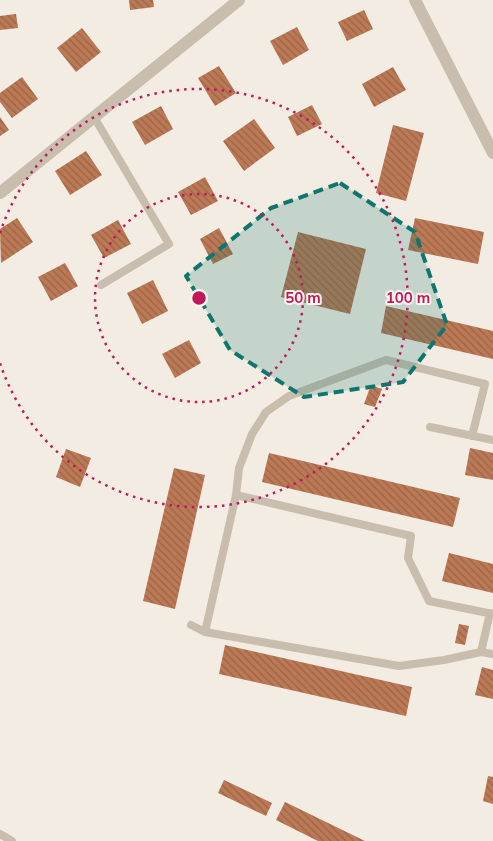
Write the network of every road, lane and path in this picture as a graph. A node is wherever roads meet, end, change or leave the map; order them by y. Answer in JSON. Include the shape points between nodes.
{"nodes":[{"id":1,"x":239,"y":0,"type":"edge"},
{"id":2,"x":414,"y":0,"type":"edge"},
{"id":3,"x":94,"y":117,"type":"junction"},
{"id":4,"x":493,"y":153,"type":"edge"},
{"id":5,"x":0,"y":193,"type":"edge"},
{"id":6,"x":101,"y":286,"type":"dead end"},
{"id":7,"x":430,"y":427,"type":"dead end"},
{"id":8,"x":472,"y":436,"type":"junction"},
{"id":9,"x":493,"y":440,"type":"edge"},
{"id":10,"x":236,"y":495,"type":"junction"},
{"id":11,"x":491,"y":613,"type":"edge"},
{"id":12,"x":191,"y":625,"type":"dead end"},
{"id":13,"x":205,"y":632,"type":"junction"},
{"id":14,"x":481,"y":652,"type":"junction"},
{"id":15,"x":493,"y":654,"type":"edge"},
{"id":16,"x":0,"y":834,"type":"edge"},
{"id":17,"x":12,"y":841,"type":"edge"}],
"edges":[{"from":1,"to":3,"type":"street"},
{"from":2,"to":4,"type":"street"},
{"from":3,"to":5,"type":"street"},
{"from":3,"to":6,"type":"lane","via":[[169,244]]},
{"from":7,"to":8,"type":"lane"},
{"from":8,"to":9,"type":"lane"},
{"from":8,"to":10,"type":"lane","via":[[485,384],[386,360],[289,396],[266,412],[252,434],[239,468]]},
{"from":10,"to":11,"type":"lane","via":[[411,536],[408,558],[429,601]]},
{"from":10,"to":13,"type":"lane"},
{"from":11,"to":14,"type":"lane"},
{"from":12,"to":13,"type":"lane"},
{"from":13,"to":14,"type":"lane","via":[[400,666]]},
{"from":14,"to":15,"type":"lane"},
{"from":16,"to":17,"type":"lane"}]}
